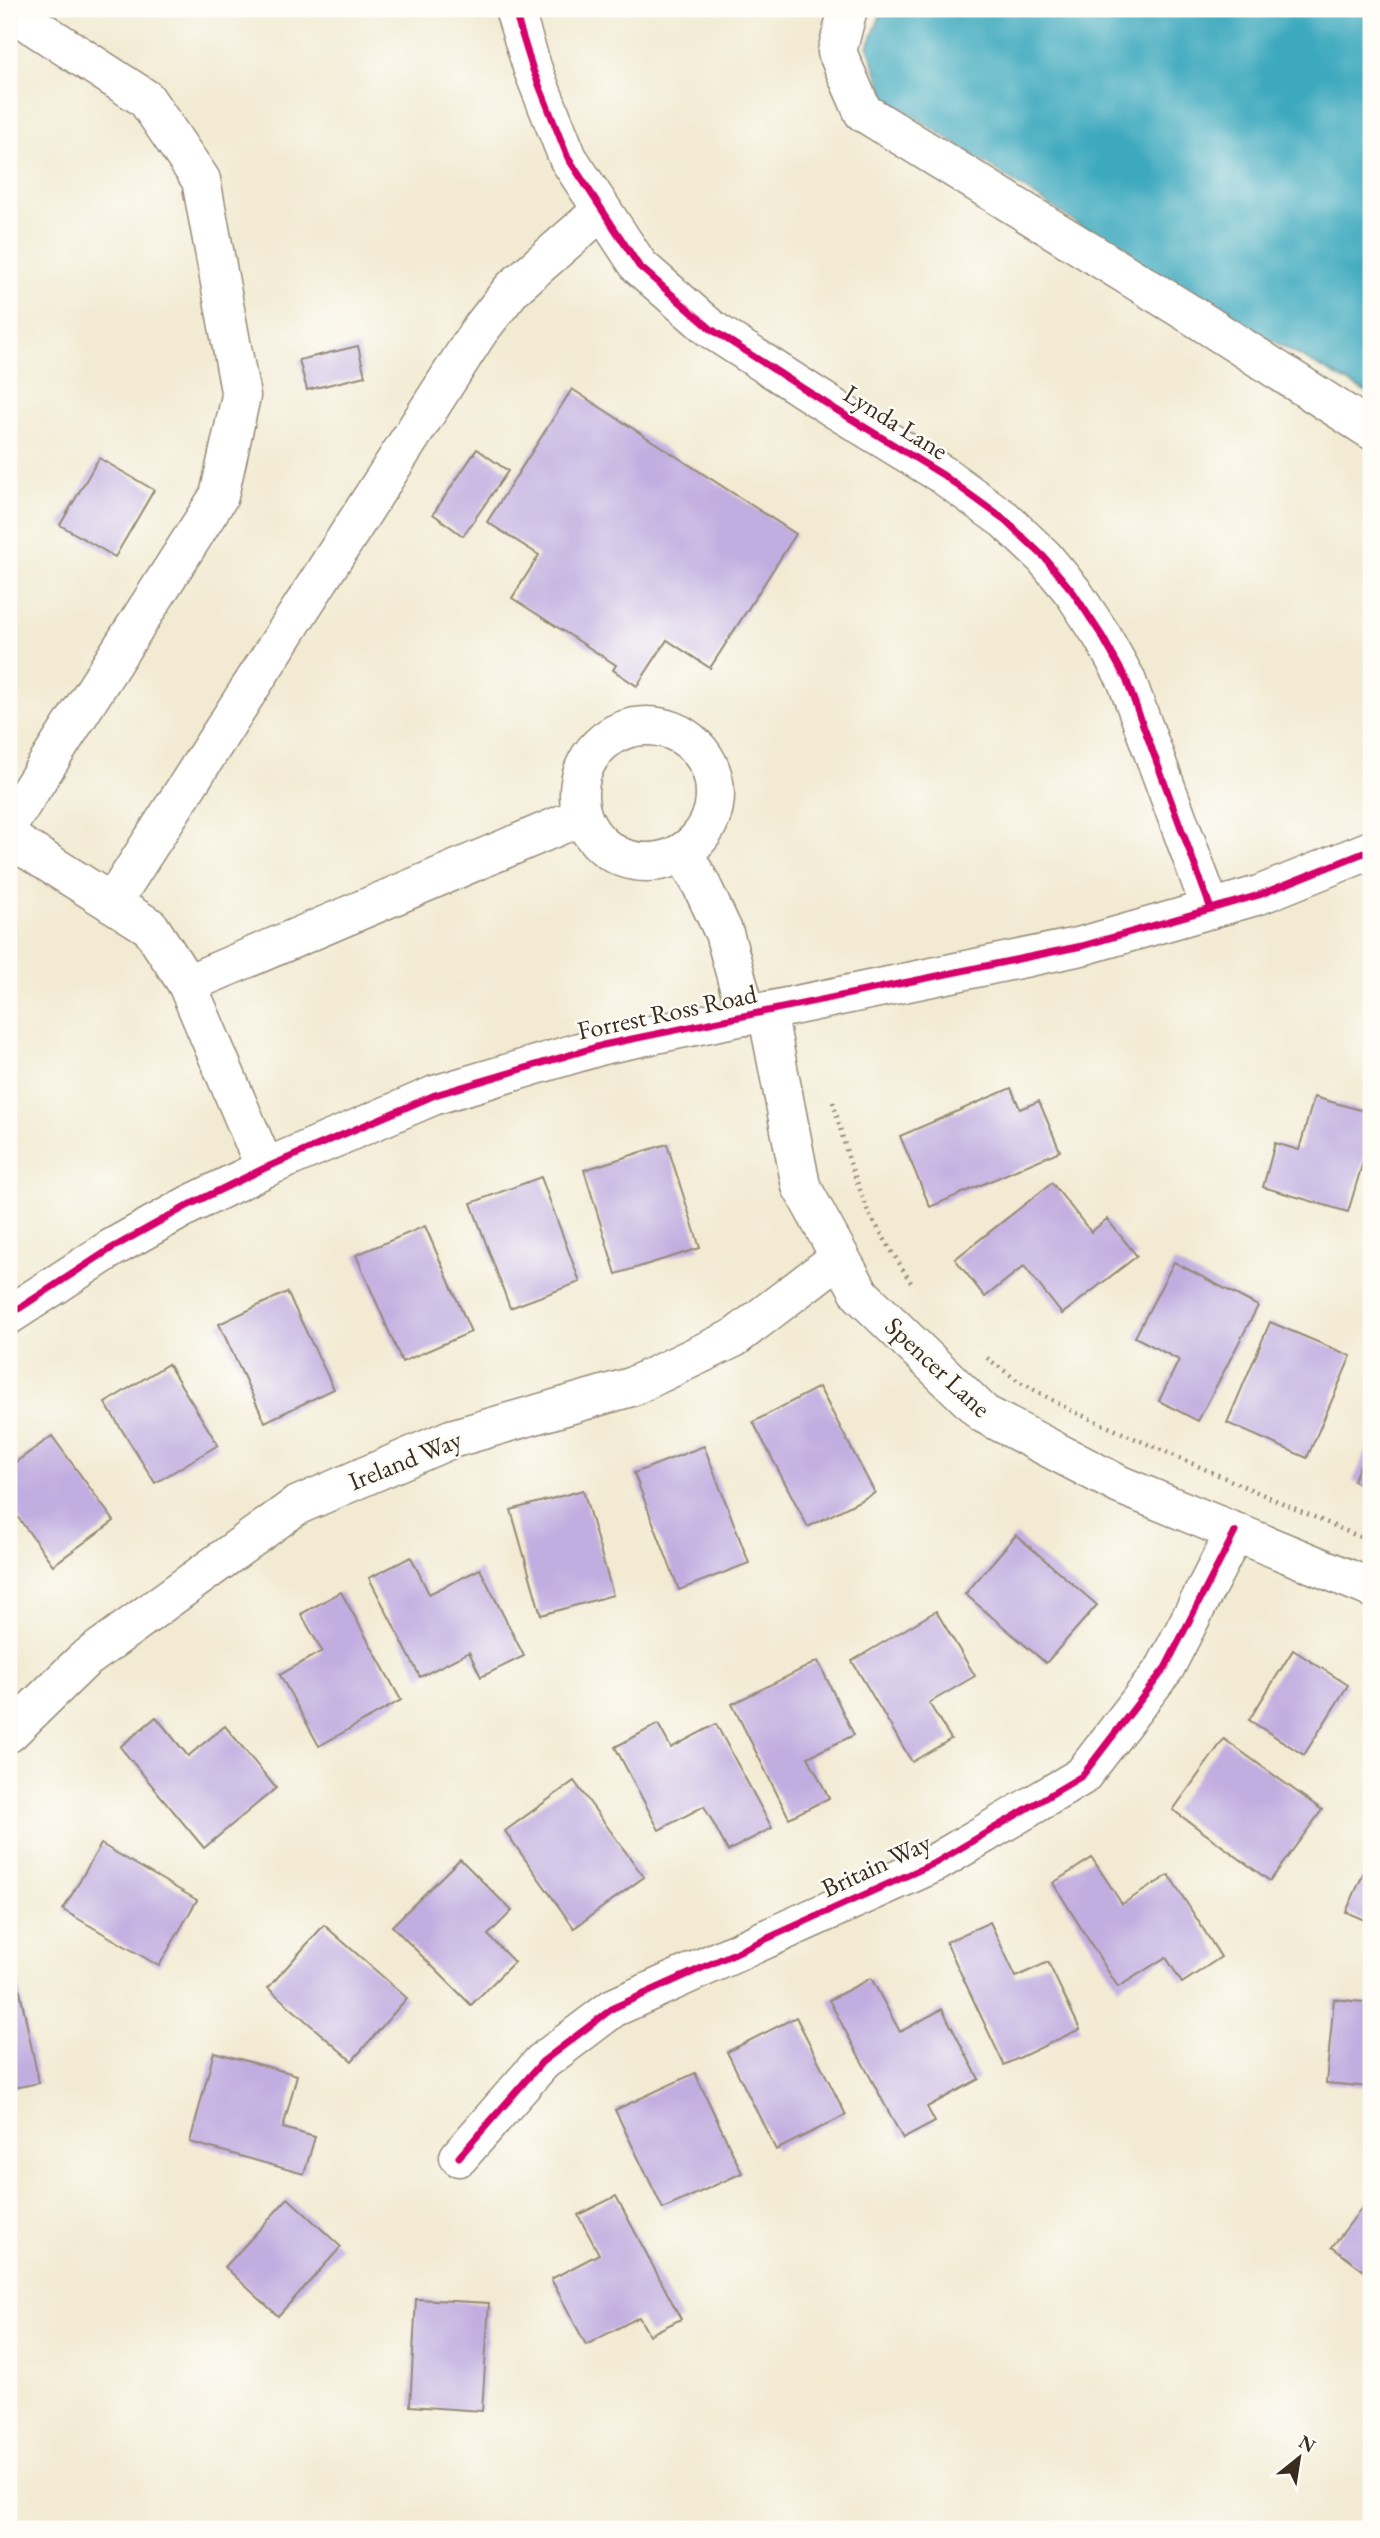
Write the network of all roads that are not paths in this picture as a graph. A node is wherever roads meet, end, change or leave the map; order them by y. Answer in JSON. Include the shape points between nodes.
{"nodes":[{"id":1,"x":514,"y":9,"type":"edge"},
{"id":2,"x":848,"y":9,"type":"edge"},
{"id":3,"x":14,"y":25,"type":"edge"},
{"id":4,"x":602,"y":210,"type":"junction"},
{"id":5,"x":1371,"y":430,"type":"edge"},
{"id":6,"x":582,"y":816,"type":"junction"},
{"id":7,"x":9,"y":824,"type":"edge"},
{"id":8,"x":9,"y":838,"type":"edge"},
{"id":9,"x":1371,"y":850,"type":"edge"},
{"id":10,"x":683,"y":852,"type":"junction"},
{"id":11,"x":112,"y":903,"type":"junction"},
{"id":12,"x":1211,"y":909,"type":"junction"},
{"id":13,"x":187,"y":984,"type":"junction"},
{"id":14,"x":757,"y":1014,"type":"junction"},
{"id":15,"x":265,"y":1168,"type":"junction"},
{"id":16,"x":840,"y":1258,"type":"junction"},
{"id":17,"x":9,"y":1315,"type":"edge"},
{"id":18,"x":1235,"y":1532,"type":"junction"},
{"id":19,"x":1371,"y":1588,"type":"edge"},
{"id":20,"x":9,"y":1733,"type":"edge"},
{"id":21,"x":459,"y":2157,"type":"dead end"}],
"edges":[{"from":1,"to":4,"type":"street","name":"Lynda Lane","via":[[568,158]]},
{"from":2,"to":5,"type":"street","via":[[837,52],[863,112]]},
{"from":3,"to":7,"type":"street","via":[[146,99],[201,180],[241,396],[219,496]]},
{"from":4,"to":11,"type":"street","via":[[512,289],[480,331]]},
{"from":4,"to":12,"type":"street","name":"Lynda Lane","via":[[639,266],[712,329],[943,475],[1005,520],[1044,557],[1073,592],[1126,679]]},
{"from":6,"to":10,"type":"street","via":[[609,852],[630,861],[653,862]]},
{"from":6,"to":10,"type":"street","via":[[578,794],[592,752],[609,737],[630,728],[653,726],[675,732],[694,744],[708,762],[715,783],[715,806],[708,827]]},
{"from":6,"to":13,"type":"street"},
{"from":8,"to":11,"type":"street"},
{"from":9,"to":12,"type":"street","name":"Forrest Ross Road"},
{"from":10,"to":14,"type":"street","name":"Spencer Lane","via":[[724,933]]},
{"from":11,"to":13,"type":"street","via":[[150,927]]},
{"from":12,"to":14,"type":"street","name":"Forrest Ross Road","via":[[1082,946]]},
{"from":13,"to":15,"type":"street"},
{"from":14,"to":15,"type":"street","name":"Forrest Ross Road","via":[[603,1045],[435,1095]]},
{"from":14,"to":16,"type":"street","name":"Spencer Lane","via":[[802,1186]]},
{"from":15,"to":17,"type":"street","name":"Forrest Ross Road","via":[[112,1248]]},
{"from":16,"to":18,"type":"street","name":"Spencer Lane","via":[[861,1296],[984,1414],[1120,1485]]},
{"from":16,"to":20,"type":"street","name":"Ireland Way","via":[[734,1338],[631,1387],[451,1439],[296,1506],[83,1661]]},
{"from":18,"to":19,"type":"street","name":"Spencer Lane"},
{"from":18,"to":21,"type":"street","name":"Britain Way","via":[[1165,1668],[1082,1776],[937,1862],[613,2008],[542,2062]]}]}
